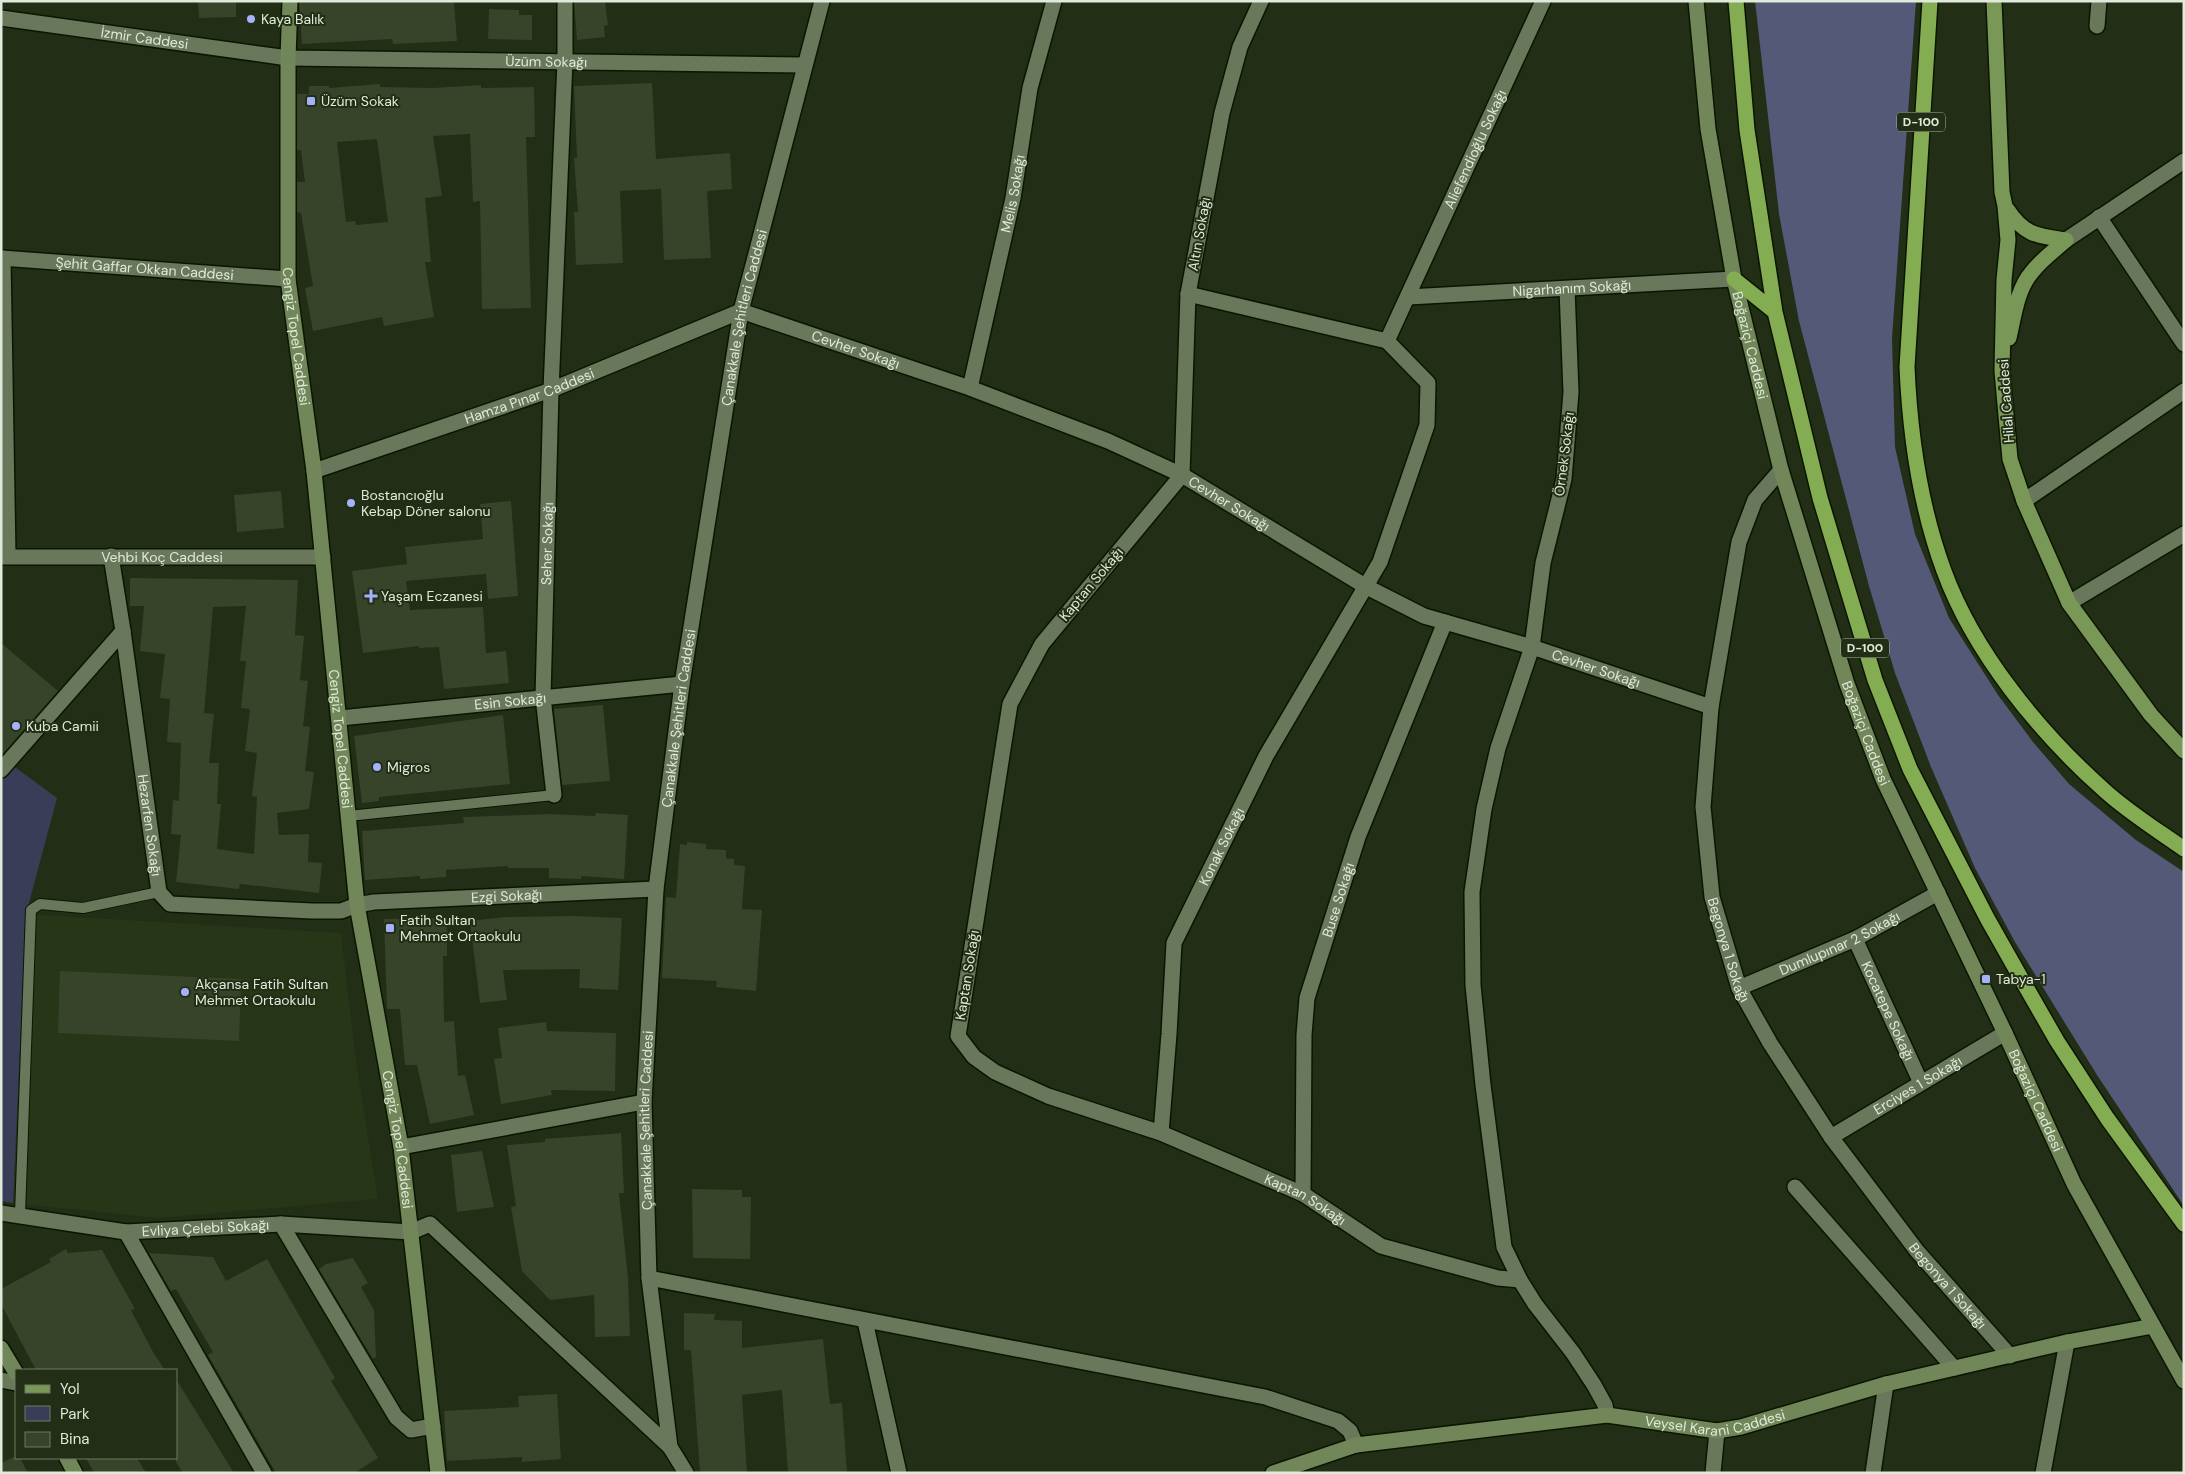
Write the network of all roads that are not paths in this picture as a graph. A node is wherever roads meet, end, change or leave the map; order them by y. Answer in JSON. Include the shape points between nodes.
{"nodes":[{"id":1,"x":290,"y":1,"type":"edge"},
{"id":2,"x":565,"y":1,"type":"edge"},
{"id":3,"x":822,"y":1,"type":"edge"},
{"id":4,"x":1054,"y":1,"type":"edge"},
{"id":5,"x":1261,"y":1,"type":"edge"},
{"id":6,"x":1542,"y":1,"type":"edge"},
{"id":7,"x":1696,"y":1,"type":"edge"},
{"id":8,"x":1736,"y":1,"type":"edge"},
{"id":9,"x":1930,"y":1,"type":"edge"},
{"id":10,"x":1994,"y":1,"type":"edge"},
{"id":11,"x":2099,"y":1,"type":"edge"},
{"id":12,"x":1,"y":18,"type":"edge"},
{"id":13,"x":2098,"y":26,"type":"dead end"},
{"id":14,"x":288,"y":58,"type":"junction"},
{"id":15,"x":565,"y":61,"type":"junction"},
{"id":16,"x":804,"y":65,"type":"junction"},
{"id":17,"x":2184,"y":161,"type":"edge"},
{"id":18,"x":2005,"y":206,"type":"junction"},
{"id":19,"x":2099,"y":217,"type":"junction"},
{"id":20,"x":2066,"y":240,"type":"junction"},
{"id":21,"x":2,"y":258,"type":"edge"},
{"id":22,"x":1734,"y":278,"type":"junction"},
{"id":23,"x":288,"y":279,"type":"junction"},
{"id":24,"x":1567,"y":289,"type":"junction"},
{"id":25,"x":1188,"y":294,"type":"junction"},
{"id":26,"x":1408,"y":297,"type":"junction"},
{"id":27,"x":741,"y":311,"type":"junction"},
{"id":28,"x":1775,"y":312,"type":"junction"},
{"id":29,"x":1387,"y":341,"type":"junction"},
{"id":30,"x":2184,"y":344,"type":"edge"},
{"id":31,"x":2002,"y":371,"type":"junction"},
{"id":32,"x":970,"y":388,"type":"junction"},
{"id":33,"x":551,"y":390,"type":"junction"},
{"id":34,"x":2184,"y":391,"type":"edge"},
{"id":35,"x":1781,"y":470,"type":"junction"},
{"id":36,"x":314,"y":471,"type":"junction"},
{"id":37,"x":1182,"y":475,"type":"junction"},
{"id":38,"x":2024,"y":501,"type":"junction"},
{"id":39,"x":2184,"y":534,"type":"edge"},
{"id":40,"x":5,"y":556,"type":"edge"},
{"id":41,"x":110,"y":556,"type":"junction"},
{"id":42,"x":323,"y":557,"type":"junction"},
{"id":43,"x":1365,"y":586,"type":"junction"},
{"id":44,"x":2069,"y":603,"type":"junction"},
{"id":45,"x":1445,"y":622,"type":"junction"},
{"id":46,"x":123,"y":631,"type":"junction"},
{"id":47,"x":1532,"y":647,"type":"junction"},
{"id":48,"x":682,"y":684,"type":"junction"},
{"id":49,"x":543,"y":697,"type":"junction"},
{"id":50,"x":1711,"y":707,"type":"junction"},
{"id":51,"x":340,"y":718,"type":"junction"},
{"id":52,"x":2184,"y":751,"type":"edge"},
{"id":53,"x":1,"y":770,"type":"edge"},
{"id":54,"x":554,"y":795,"type":"joint"},
{"id":55,"x":348,"y":816,"type":"junction"},
{"id":56,"x":2184,"y":849,"type":"edge"},
{"id":57,"x":656,"y":889,"type":"junction"},
{"id":58,"x":159,"y":892,"type":"junction"},
{"id":59,"x":1938,"y":893,"type":"junction"},
{"id":60,"x":357,"y":905,"type":"junction"},
{"id":61,"x":1855,"y":939,"type":"junction"},
{"id":62,"x":1739,"y":988,"type":"junction"},
{"id":63,"x":2005,"y":1033,"type":"junction"},
{"id":64,"x":1921,"y":1083,"type":"junction"},
{"id":65,"x":644,"y":1102,"type":"junction"},
{"id":66,"x":1161,"y":1133,"type":"junction"},
{"id":67,"x":1831,"y":1137,"type":"junction"},
{"id":68,"x":401,"y":1147,"type":"junction"},
{"id":69,"x":1794,"y":1187,"type":"dead end"},
{"id":70,"x":1303,"y":1194,"type":"junction"},
{"id":71,"x":1,"y":1213,"type":"edge"},
{"id":72,"x":20,"y":1214,"type":"junction"},
{"id":73,"x":281,"y":1224,"type":"junction"},
{"id":74,"x":2184,"y":1224,"type":"edge"},
{"id":75,"x":126,"y":1232,"type":"junction"},
{"id":76,"x":411,"y":1232,"type":"junction"},
{"id":77,"x":649,"y":1278,"type":"junction"},
{"id":78,"x":1520,"y":1280,"type":"junction"},
{"id":79,"x":865,"y":1322,"type":"junction"},
{"id":80,"x":2153,"y":1326,"type":"junction"},
{"id":81,"x":2067,"y":1342,"type":"junction"},
{"id":82,"x":1,"y":1348,"type":"edge"},
{"id":83,"x":2010,"y":1356,"type":"junction"},
{"id":84,"x":1954,"y":1368,"type":"junction"},
{"id":85,"x":15,"y":1371,"type":"edge"},
{"id":86,"x":1,"y":1380,"type":"edge"},
{"id":87,"x":2184,"y":1381,"type":"edge"},
{"id":88,"x":15,"y":1383,"type":"edge"},
{"id":89,"x":1886,"y":1384,"type":"junction"},
{"id":90,"x":1607,"y":1415,"type":"junction"},
{"id":91,"x":433,"y":1426,"type":"junction"},
{"id":92,"x":1717,"y":1431,"type":"junction"},
{"id":93,"x":1356,"y":1445,"type":"junction"},
{"id":94,"x":670,"y":1447,"type":"junction"},
{"id":95,"x":67,"y":1459,"type":"edge"},
{"id":96,"x":1295,"y":1469,"type":"edge"},
{"id":97,"x":76,"y":1473,"type":"edge"},
{"id":98,"x":264,"y":1473,"type":"edge"},
{"id":99,"x":437,"y":1473,"type":"edge"},
{"id":100,"x":686,"y":1473,"type":"edge"},
{"id":101,"x":899,"y":1473,"type":"edge"},
{"id":102,"x":1273,"y":1473,"type":"edge"},
{"id":103,"x":1713,"y":1473,"type":"edge"},
{"id":104,"x":1873,"y":1473,"type":"edge"},
{"id":105,"x":2043,"y":1473,"type":"edge"}],
"edges":[{"from":1,"to":14,"type":"main road","name":"Cengiz Topel Caddesi"},
{"from":2,"to":15,"type":"street","name":"Seher Sokağı"},
{"from":3,"to":16,"type":"street","name":"Çanakkale Şehitleri Caddesi"},
{"from":4,"to":32,"type":"street","name":"Melis Sokağı","via":[[1030,88],[1013,198]]},
{"from":5,"to":25,"type":"street","name":"Altın Sokağı","via":[[1240,46],[1222,113]]},
{"from":6,"to":26,"type":"street","name":"Aliefendioğlu Sokağı"},
{"from":7,"to":22,"type":"main road","name":"Boğaziçi Caddesi","via":[[1708,129]]},
{"from":8,"to":28,"type":"highway","number":"D-100","via":[[1747,130]]},
{"from":9,"to":56,"type":"highway","number":"D-100","via":[[1907,367],[1909,416],[1926,514],[1944,572],[1964,614],[2011,689],[2041,727],[2105,791]]},
{"from":10,"to":18,"type":"main road","name":"Hilal Caddesi"},
{"from":11,"to":13,"type":"street"},
{"from":12,"to":14,"type":"street","name":"İzmir Caddesi"},
{"from":14,"to":15,"type":"street","name":"Üzüm Sokağı"},
{"from":14,"to":23,"type":"main road","name":"Cengiz Topel Caddesi"},
{"from":15,"to":16,"type":"street","name":"Üzüm Sokağı"},
{"from":15,"to":33,"type":"street","name":"Seher Sokağı"},
{"from":16,"to":27,"type":"street","name":"Çanakkale Şehitleri Caddesi"},
{"from":17,"to":19,"type":"street"},
{"from":18,"to":20,"type":"main road","via":[[2017,224],[2026,230],[2039,236]]},
{"from":18,"to":31,"type":"main road","name":"Hilal Caddesi","via":[[2008,240]]},
{"from":19,"to":20,"type":"street"},
{"from":19,"to":30,"type":"street"},
{"from":20,"to":31,"type":"main road","via":[[2025,282]]},
{"from":21,"to":23,"type":"street","name":"Şehit Gaffar Okkan Caddesi"},
{"from":21,"to":40,"type":"street"},
{"from":22,"to":24,"type":"street","name":"Nigarhanım Sokağı"},
{"from":22,"to":28,"type":"highway"},
{"from":22,"to":35,"type":"main road","name":"Boğaziçi Caddesi"},
{"from":23,"to":36,"type":"main road","name":"Cengiz Topel Caddesi"},
{"from":24,"to":26,"type":"street","name":"Nigarhanım Sokağı"},
{"from":24,"to":47,"type":"street","name":"Örnek Sokağı","via":[[1571,392],[1564,479],[1543,562]]},
{"from":25,"to":29,"type":"street"},
{"from":25,"to":37,"type":"street","name":"Altın Sokağı"},
{"from":26,"to":29,"type":"street","name":"Aliefendioğlu Sokağı"},
{"from":27,"to":32,"type":"street","name":"Cevher Sokağı"},
{"from":27,"to":33,"type":"street","name":"Hamza Pınar Caddesi"},
{"from":27,"to":48,"type":"street","name":"Çanakkale Şehitleri Caddesi"},
{"from":28,"to":74,"type":"highway","number":"D-100","via":[[1820,498],[1847,592],[1875,680],[1910,769],[1987,918],[2057,1041],[2107,1118]]},
{"from":29,"to":43,"type":"street","via":[[1428,383],[1427,426],[1380,562]]},
{"from":31,"to":38,"type":"main road","name":"Hilal Caddesi","via":[[2010,459]]},
{"from":32,"to":37,"type":"street","name":"Cevher Sokağı","via":[[1108,440]]},
{"from":33,"to":36,"type":"street","name":"Hamza Pınar Caddesi"},
{"from":33,"to":49,"type":"street","name":"Seher Sokağı"},
{"from":34,"to":38,"type":"street"},
{"from":35,"to":50,"type":"street","name":"Begonya 1 Sokağı","via":[[1755,500],[1739,542]]},
{"from":35,"to":59,"type":"main road","name":"Boğaziçi Caddesi","via":[[1847,684],[1883,779]]},
{"from":36,"to":42,"type":"main road","name":"Cengiz Topel Caddesi"},
{"from":37,"to":43,"type":"street","name":"Cevher Sokağı"},
{"from":37,"to":66,"type":"street","name":"Kaptan Sokağı","via":[[1042,644],[1010,704],[958,1036],[974,1057],[995,1072],[1048,1096]]},
{"from":38,"to":44,"type":"main road","name":"Hilal Caddesi"},
{"from":39,"to":44,"type":"street"},
{"from":40,"to":41,"type":"street","name":"Vehbi Koç Caddesi"},
{"from":41,"to":42,"type":"street","name":"Vehbi Koç Caddesi"},
{"from":41,"to":46,"type":"street","name":"Hezarfen Sokağı"},
{"from":42,"to":51,"type":"main road","name":"Cengiz Topel Caddesi"},
{"from":43,"to":45,"type":"street","name":"Cevher Sokağı","via":[[1424,616]]},
{"from":43,"to":66,"type":"street","name":"Konak Sokağı","via":[[1266,756],[1174,943]]},
{"from":44,"to":52,"type":"main road","name":"Hilal Caddesi","via":[[2151,715]]},
{"from":45,"to":47,"type":"street","name":"Cevher Sokağı"},
{"from":45,"to":70,"type":"street","name":"Buse Sokağı","via":[[1358,836],[1307,998]]},
{"from":46,"to":53,"type":"street"},
{"from":46,"to":58,"type":"street","name":"Hezarfen Sokağı"},
{"from":47,"to":50,"type":"street","name":"Cevher Sokağı"},
{"from":47,"to":78,"type":"street","name":"Örnek Sokağı","via":[[1498,748],[1484,809],[1472,892],[1473,985],[1497,1202],[1504,1247]]},
{"from":48,"to":49,"type":"street","name":"Esin Sokağı"},
{"from":48,"to":57,"type":"street","name":"Çanakkale Şehitleri Caddesi"},
{"from":49,"to":51,"type":"street","name":"Esin Sokağı"},
{"from":49,"to":54,"type":"street","name":"Seher Sokağı"},
{"from":50,"to":62,"type":"street","name":"Begonya 1 Sokağı","via":[[1703,807],[1712,896]]},
{"from":51,"to":55,"type":"main road","name":"Cengiz Topel Caddesi"},
{"from":54,"to":55,"type":"lane"},
{"from":55,"to":60,"type":"main road","name":"Cengiz Topel Caddesi"},
{"from":57,"to":60,"type":"street","name":"Ezgi Sokağı"},
{"from":57,"to":65,"type":"street","name":"Çanakkale Şehitleri Caddesi"},
{"from":58,"to":60,"type":"street","name":"Hezarfen Sokağı","via":[[170,904],[312,911],[341,910]]},
{"from":58,"to":72,"type":"lane","via":[[83,908],[40,904],[31,910]]},
{"from":59,"to":61,"type":"street","name":"Dumlupınar 2 Sokağı"},
{"from":59,"to":63,"type":"main road","name":"Boğaziçi Caddesi"},
{"from":60,"to":68,"type":"main road","name":"Cengiz Topel Caddesi"},
{"from":61,"to":62,"type":"street","name":"Dumlupınar 2 Sokağı"},
{"from":61,"to":64,"type":"street","name":"Kocatepe Sokağı"},
{"from":62,"to":67,"type":"street","name":"Begonya 1 Sokağı","via":[[1770,1043]]},
{"from":63,"to":64,"type":"street","name":"Erciyes 1 Sokağı"},
{"from":63,"to":80,"type":"main road","name":"Boğaziçi Caddesi","via":[[2074,1184]]},
{"from":64,"to":67,"type":"street","name":"Erciyes 1 Sokağı"},
{"from":65,"to":68,"type":"street"},
{"from":65,"to":77,"type":"street","name":"Çanakkale Şehitleri Caddesi"},
{"from":66,"to":70,"type":"street","name":"Kaptan Sokağı"},
{"from":67,"to":83,"type":"street","name":"Begonya 1 Sokağı","via":[[1917,1251]]},
{"from":68,"to":76,"type":"main road","name":"Cengiz Topel Caddesi"},
{"from":69,"to":84,"type":"street"},
{"from":70,"to":78,"type":"street","name":"Kaptan Sokağı","via":[[1382,1246],[1498,1278]]},
{"from":71,"to":72,"type":"street","name":"Evliya Çelebi Sokağı"},
{"from":72,"to":75,"type":"street","name":"Evliya Çelebi Sokağı"},
{"from":73,"to":75,"type":"street","name":"Evliya Çelebi Sokağı"},
{"from":73,"to":76,"type":"street","name":"Evliya Çelebi Sokağı"},
{"from":73,"to":91,"type":"street","via":[[396,1417],[411,1430]]},
{"from":75,"to":98,"type":"street"},
{"from":76,"to":91,"type":"main road","name":"Cengiz Topel Caddesi"},
{"from":76,"to":94,"type":"street","name":"Evliya Çelebi Sokağı","via":[[430,1224]]},
{"from":77,"to":79,"type":"street"},
{"from":77,"to":94,"type":"street","name":"Çanakkale Şehitleri Caddesi"},
{"from":78,"to":90,"type":"street","name":"Örnek Sokağı","via":[[1589,1377]]},
{"from":79,"to":93,"type":"street","via":[[1265,1397],[1338,1421],[1350,1431]]},
{"from":79,"to":101,"type":"street"},
{"from":80,"to":81,"type":"main road","name":"Veysel Karani Caddesi"},
{"from":80,"to":87,"type":"main road","name":"Boğaziçi Caddesi"},
{"from":81,"to":83,"type":"main road","name":"Veysel Karani Caddesi"},
{"from":81,"to":105,"type":"street"},
{"from":82,"to":85,"type":"main road"},
{"from":83,"to":84,"type":"main road","name":"Veysel Karani Caddesi"},
{"from":84,"to":89,"type":"main road","name":"Veysel Karani Caddesi"},
{"from":86,"to":88,"type":"street"},
{"from":89,"to":92,"type":"main road","name":"Veysel Karani Caddesi","via":[[1741,1427]]},
{"from":89,"to":104,"type":"street"},
{"from":90,"to":92,"type":"main road","name":"Veysel Karani Caddesi"},
{"from":90,"to":93,"type":"main road","name":"Veysel Karani Caddesi"},
{"from":91,"to":99,"type":"main road","name":"Cengiz Topel Caddesi"},
{"from":92,"to":103,"type":"street"},
{"from":93,"to":96,"type":"main road","name":"Veysel Karani Caddesi"},
{"from":94,"to":100,"type":"street"},
{"from":95,"to":97,"type":"main road"},
{"from":96,"to":102,"type":"main road","name":"Veysel Karani Caddesi"}]}
